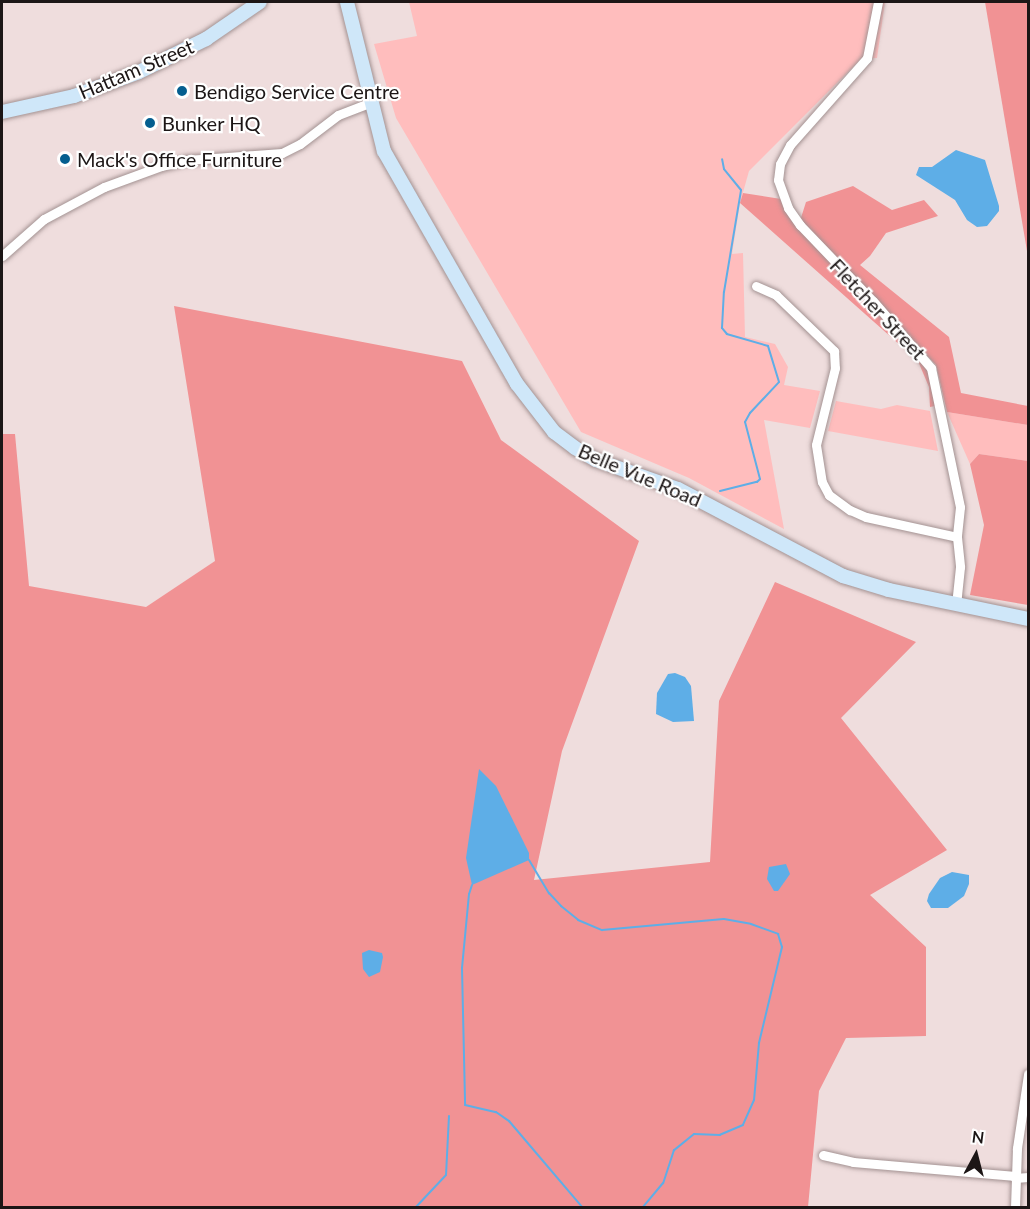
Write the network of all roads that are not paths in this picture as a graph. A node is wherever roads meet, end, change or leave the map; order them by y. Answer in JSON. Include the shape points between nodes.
{"nodes":[{"id":1,"x":260,"y":2,"type":"edge"},
{"id":2,"x":347,"y":2,"type":"edge"},
{"id":3,"x":878,"y":2,"type":"edge"},
{"id":4,"x":370,"y":103,"type":"junction"},
{"id":5,"x":2,"y":112,"type":"edge"},
{"id":6,"x":2,"y":256,"type":"edge"},
{"id":7,"x":756,"y":286,"type":"dead end"},
{"id":8,"x":957,"y":537,"type":"junction"},
{"id":9,"x":956,"y":604,"type":"junction"},
{"id":10,"x":1028,"y":618,"type":"edge"},
{"id":11,"x":1029,"y":1074,"type":"edge"},
{"id":12,"x":823,"y":1155,"type":"dead end"},
{"id":13,"x":1015,"y":1177,"type":"junction"},
{"id":14,"x":1029,"y":1177,"type":"edge"},
{"id":15,"x":1015,"y":1208,"type":"edge"}],
"edges":[{"from":1,"to":5,"type":"street","name":"Hattam Street","via":[[206,39],[148,68],[74,96]]},
{"from":2,"to":4,"type":"street","name":"Belle Vue Road"},
{"from":3,"to":8,"type":"street","name":"Fletcher Street","via":[[867,58],[790,145],[780,164],[778,180],[800,225],[932,368],[960,507]]},
{"from":4,"to":6,"type":"street","via":[[338,115],[282,153],[187,160],[104,187],[50,214]]},
{"from":4,"to":9,"type":"street","name":"Belle Vue Road","via":[[384,151],[413,206],[517,384],[554,432],[596,460],[678,489],[843,576]]},
{"from":7,"to":8,"type":"street","via":[[776,295],[834,351],[835,368],[816,445],[822,482],[829,495],[866,517]]},
{"from":8,"to":9,"type":"street","name":"Fletcher Street","via":[[960,567]]},
{"from":9,"to":10,"type":"street","name":"Belle Vue Road"},
{"from":11,"to":13,"type":"street","via":[[1023,1094]]},
{"from":12,"to":13,"type":"street","via":[[853,1162]]},
{"from":13,"to":14,"type":"street"},
{"from":13,"to":15,"type":"street"}]}
